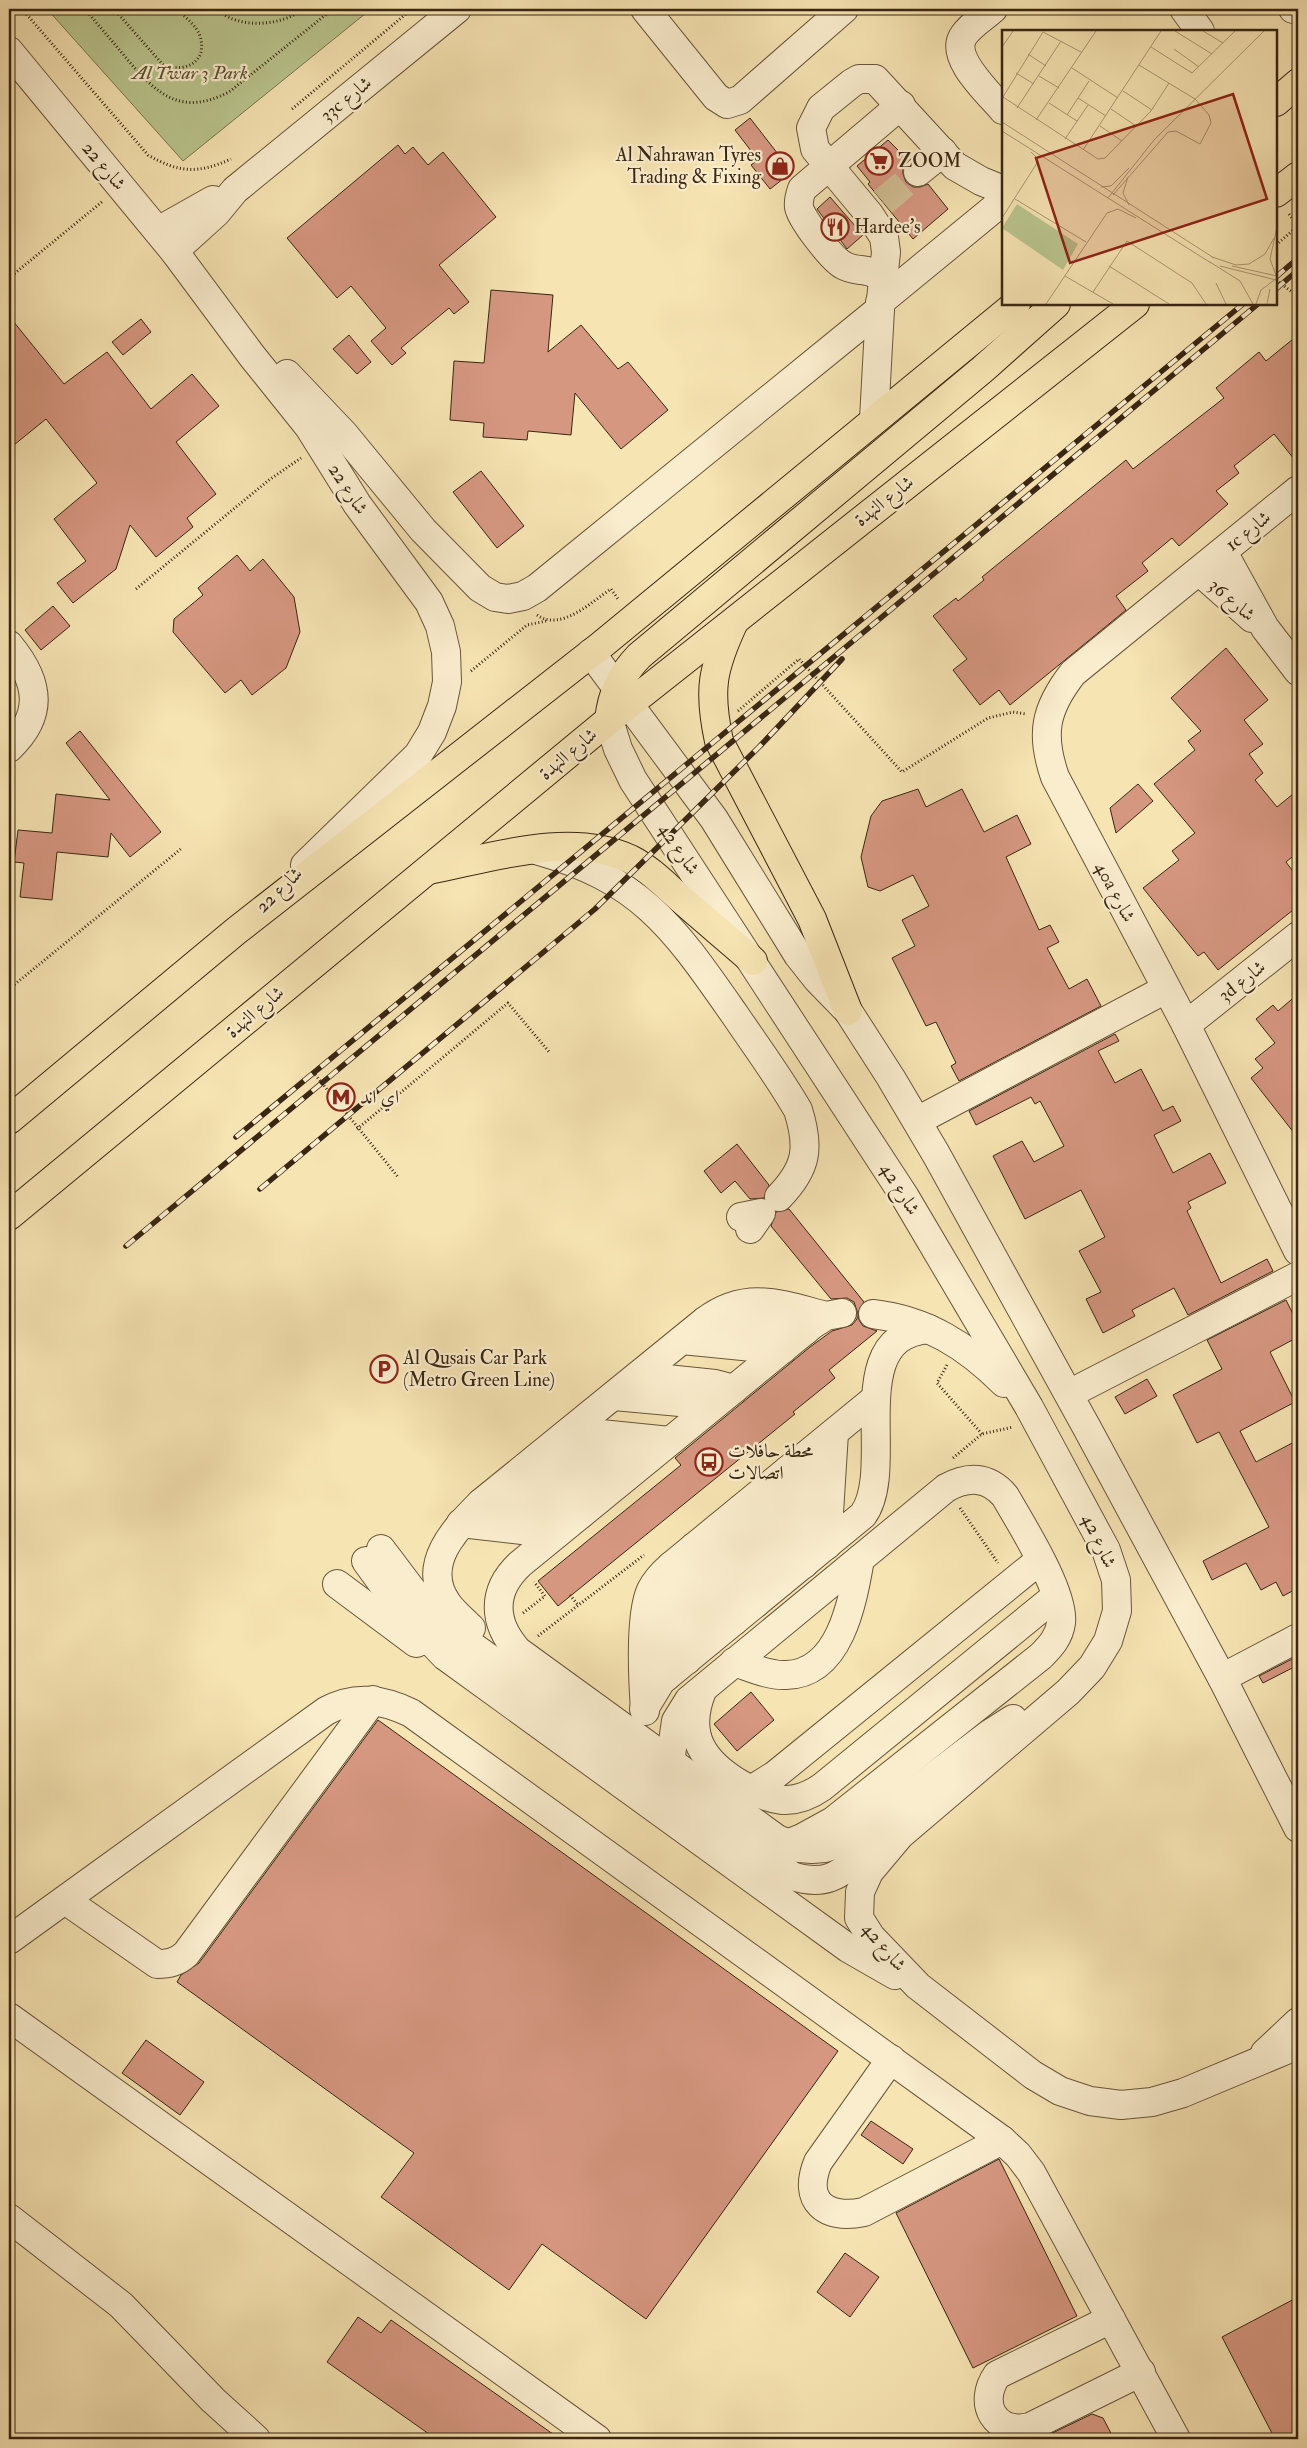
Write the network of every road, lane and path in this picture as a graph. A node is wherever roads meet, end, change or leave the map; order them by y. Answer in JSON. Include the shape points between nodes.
{"nodes":[{"id":1,"x":22,"y":9,"type":"edge"},
{"id":2,"x":84,"y":9,"type":"edge"},
{"id":3,"x":114,"y":9,"type":"edge"},
{"id":4,"x":176,"y":9,"type":"edge"},
{"id":5,"x":217,"y":9,"type":"edge"},
{"id":6,"x":303,"y":9,"type":"edge"},
{"id":7,"x":333,"y":9,"type":"edge"},
{"id":8,"x":412,"y":9,"type":"edge"},
{"id":9,"x":457,"y":9,"type":"edge"},
{"id":10,"x":645,"y":9,"type":"edge"},
{"id":11,"x":844,"y":9,"type":"edge"},
{"id":12,"x":993,"y":9,"type":"edge"},
{"id":13,"x":1184,"y":9,"type":"edge"},
{"id":14,"x":1293,"y":9,"type":"edge"},
{"id":15,"x":1298,"y":10,"type":"edge"},
{"id":16,"x":1199,"y":30,"type":"edge"},
{"id":17,"x":9,"y":51,"type":"edge"},
{"id":18,"x":1298,"y":83,"type":"edge"},
{"id":19,"x":1277,"y":101,"type":"edge"},
{"id":20,"x":902,"y":106,"type":"junction"},
{"id":21,"x":1002,"y":109,"type":"edge"},
{"id":22,"x":285,"y":115,"type":"dead end"},
{"id":23,"x":943,"y":152,"type":"junction"},
{"id":24,"x":232,"y":159,"type":"dead end"},
{"id":25,"x":830,"y":166,"type":"junction"},
{"id":26,"x":918,"y":172,"type":"tunnel mouth"},
{"id":27,"x":1298,"y":176,"type":"edge"},
{"id":28,"x":121,"y":186,"type":"junction"},
{"id":29,"x":1002,"y":190,"type":"edge"},
{"id":30,"x":1277,"y":192,"type":"edge"},
{"id":31,"x":1002,"y":202,"type":"edge"},
{"id":32,"x":1298,"y":226,"type":"edge"},
{"id":33,"x":166,"y":241,"type":"junction"},
{"id":34,"x":1277,"y":244,"type":"edge"},
{"id":35,"x":9,"y":278,"type":"edge"},
{"id":36,"x":1277,"y":281,"type":"edge"},
{"id":37,"x":1298,"y":293,"type":"edge"},
{"id":38,"x":881,"y":298,"type":"junction"},
{"id":39,"x":1015,"y":305,"type":"edge"},
{"id":40,"x":1055,"y":305,"type":"edge"},
{"id":41,"x":1134,"y":305,"type":"edge"},
{"id":42,"x":234,"y":330,"type":"junction"},
{"id":43,"x":874,"y":419,"type":"junction"},
{"id":44,"x":322,"y":448,"type":"junction"},
{"id":45,"x":1298,"y":490,"type":"edge"},
{"id":46,"x":1223,"y":552,"type":"junction"},
{"id":47,"x":1199,"y":571,"type":"junction"},
{"id":48,"x":136,"y":589,"type":"dead end"},
{"id":49,"x":528,"y":594,"type":"junction"},
{"id":50,"x":632,"y":618,"type":"junction"},
{"id":51,"x":736,"y":618,"type":"junction"},
{"id":52,"x":549,"y":621,"type":"junction"},
{"id":53,"x":1265,"y":628,"type":"junction"},
{"id":54,"x":9,"y":645,"type":"edge"},
{"id":55,"x":591,"y":653,"type":"junction"},
{"id":56,"x":1298,"y":671,"type":"edge"},
{"id":57,"x":447,"y":682,"type":"junction"},
{"id":58,"x":618,"y":704,"type":"junction"},
{"id":59,"x":1048,"y":722,"type":"junction"},
{"id":60,"x":717,"y":729,"type":"junction"},
{"id":61,"x":9,"y":748,"type":"edge"},
{"id":62,"x":182,"y":848,"type":"dead end"},
{"id":63,"x":535,"y":850,"type":"junction"},
{"id":64,"x":425,"y":871,"type":"junction"},
{"id":65,"x":236,"y":931,"type":"junction"},
{"id":66,"x":1298,"y":936,"type":"edge"},
{"id":67,"x":753,"y":961,"type":"junction"},
{"id":68,"x":9,"y":989,"type":"edge"},
{"id":69,"x":1166,"y":989,"type":"junction"},
{"id":70,"x":848,"y":1011,"type":"junction"},
{"id":71,"x":1186,"y":1026,"type":"junction"},
{"id":72,"x":550,"y":1053,"type":"dead end"},
{"id":73,"x":313,"y":1072,"type":"dead end"},
{"id":74,"x":9,"y":1120,"type":"edge"},
{"id":75,"x":917,"y":1122,"type":"junction"},
{"id":76,"x":357,"y":1129,"type":"junction"},
{"id":77,"x":398,"y":1178,"type":"dead end"},
{"id":78,"x":758,"y":1214,"type":"dead end"},
{"id":79,"x":9,"y":1216,"type":"edge"},
{"id":80,"x":1297,"y":1245,"type":"edge"},
{"id":81,"x":1298,"y":1276,"type":"edge"},
{"id":82,"x":873,"y":1314,"type":"dead end"},
{"id":83,"x":930,"y":1329,"type":"junction"},
{"id":84,"x":673,"y":1348,"type":"junction"},
{"id":85,"x":772,"y":1357,"type":"junction"},
{"id":86,"x":638,"y":1376,"type":"junction"},
{"id":87,"x":1069,"y":1394,"type":"junction"},
{"id":88,"x":876,"y":1398,"type":"junction"},
{"id":89,"x":604,"y":1404,"type":"junction"},
{"id":90,"x":714,"y":1405,"type":"junction"},
{"id":91,"x":1032,"y":1412,"type":"junction"},
{"id":92,"x":571,"y":1431,"type":"junction"},
{"id":93,"x":834,"y":1433,"type":"junction"},
{"id":94,"x":670,"y":1441,"type":"junction"},
{"id":95,"x":549,"y":1449,"type":"junction"},
{"id":96,"x":811,"y":1452,"type":"junction"},
{"id":97,"x":648,"y":1459,"type":"junction"},
{"id":98,"x":949,"y":1462,"type":"dead end"},
{"id":99,"x":788,"y":1470,"type":"junction"},
{"id":100,"x":516,"y":1475,"type":"junction"},
{"id":101,"x":626,"y":1477,"type":"junction"},
{"id":102,"x":751,"y":1501,"type":"junction"},
{"id":103,"x":481,"y":1504,"type":"junction"},
{"id":104,"x":589,"y":1507,"type":"junction"},
{"id":105,"x":460,"y":1523,"type":"junction"},
{"id":106,"x":719,"y":1527,"type":"junction"},
{"id":107,"x":556,"y":1534,"type":"junction"},
{"id":108,"x":827,"y":1545,"type":"junction"},
{"id":109,"x":694,"y":1547,"type":"junction"},
{"id":110,"x":860,"y":1559,"type":"junction"},
{"id":111,"x":1040,"y":1560,"type":"junction"},
{"id":112,"x":804,"y":1564,"type":"junction"},
{"id":113,"x":671,"y":1566,"type":"junction"},
{"id":114,"x":781,"y":1582,"type":"junction"},
{"id":115,"x":337,"y":1584,"type":"dead end"},
{"id":116,"x":570,"y":1595,"type":"dead end"},
{"id":117,"x":1056,"y":1596,"type":"junction"},
{"id":118,"x":756,"y":1602,"type":"junction"},
{"id":119,"x":578,"y":1605,"type":"dead end"},
{"id":120,"x":734,"y":1621,"type":"junction"},
{"id":121,"x":1298,"y":1638,"type":"edge"},
{"id":122,"x":708,"y":1642,"type":"junction"},
{"id":123,"x":687,"y":1660,"type":"junction"},
{"id":124,"x":734,"y":1662,"type":"junction"},
{"id":125,"x":462,"y":1668,"type":"junction"},
{"id":126,"x":666,"y":1677,"type":"junction"},
{"id":127,"x":1222,"y":1678,"type":"junction"},
{"id":128,"x":527,"y":1684,"type":"junction"},
{"id":129,"x":703,"y":1688,"type":"junction"},
{"id":130,"x":1068,"y":1692,"type":"junction"},
{"id":131,"x":373,"y":1700,"type":"junction"},
{"id":132,"x":644,"y":1710,"type":"junction"},
{"id":133,"x":660,"y":1756,"type":"junction"},
{"id":134,"x":752,"y":1790,"type":"junction"},
{"id":135,"x":1298,"y":1828,"type":"edge"},
{"id":136,"x":900,"y":1835,"type":"junction"},
{"id":137,"x":787,"y":1844,"type":"junction"},
{"id":138,"x":65,"y":1900,"type":"junction"},
{"id":139,"x":9,"y":1940,"type":"edge"},
{"id":140,"x":918,"y":1986,"type":"junction"},
{"id":141,"x":9,"y":2017,"type":"edge"},
{"id":142,"x":1298,"y":2022,"type":"edge"},
{"id":143,"x":1298,"y":2045,"type":"edge"},
{"id":144,"x":891,"y":2060,"type":"junction"},
{"id":145,"x":1254,"y":2062,"type":"junction"},
{"id":146,"x":1002,"y":2140,"type":"junction"},
{"id":147,"x":9,"y":2218,"type":"edge"},
{"id":148,"x":1111,"y":2319,"type":"junction"},
{"id":149,"x":1141,"y":2372,"type":"junction"},
{"id":150,"x":256,"y":2439,"type":"edge"},
{"id":151,"x":598,"y":2439,"type":"edge"},
{"id":152,"x":1176,"y":2439,"type":"edge"}],
"edges":[{"from":1,"to":24,"type":"path","via":[[148,155],[167,166],[190,170],[212,168]]},
{"from":2,"to":7,"type":"path","via":[[148,84],[162,95],[196,103],[214,100],[230,92]]},
{"from":3,"to":4,"type":"path","via":[[164,66],[176,70],[189,67],[198,59],[202,46],[200,34]]},
{"from":5,"to":6,"type":"path","via":[[248,23],[283,20]]},
{"from":8,"to":22,"type":"path"},
{"from":9,"to":33,"type":"street","name":"33c شارع","via":[[235,190]]},
{"from":10,"to":11,"type":"street","via":[[716,97],[727,104],[740,100]]},
{"from":12,"to":21,"type":"street","via":[[963,36],[959,52],[963,62]]},
{"from":13,"to":16,"type":"street"},
{"from":14,"to":15,"type":"street"},
{"from":17,"to":28,"type":"street","name":"شارع 22"},
{"from":18,"to":19,"type":"main road"},
{"from":20,"to":23,"type":"street"},
{"from":20,"to":25,"type":"street"},
{"from":20,"to":25,"type":"street","via":[[882,84],[867,78],[852,83],[821,108],[811,128],[811,138],[815,149]]},
{"from":23,"to":26,"type":"street"},
{"from":23,"to":29,"type":"street","via":[[955,166],[969,175]]},
{"from":25,"to":38,"type":"street","via":[[876,208],[886,252]]},
{"from":25,"to":38,"type":"street","via":[[802,189],[799,209],[804,220],[841,264],[879,275]]},
{"from":27,"to":30,"type":"main road"},
{"from":28,"to":33,"type":"street","name":"شارع 22"},
{"from":28,"to":35,"type":"path"},
{"from":31,"to":38,"type":"street"},
{"from":32,"to":34,"type":"path"},
{"from":33,"to":42,"type":"street","name":"شارع 22"},
{"from":36,"to":37,"type":"path"},
{"from":38,"to":43,"type":"street"},
{"from":38,"to":49,"type":"street"},
{"from":39,"to":43,"type":"main road"},
{"from":40,"to":58,"type":"main road","via":[[983,369],[653,644],[626,670]]},
{"from":41,"to":51,"type":"main road","name":"شارع النهدة"},
{"from":42,"to":44,"type":"street","name":"شارع 22"},
{"from":42,"to":49,"type":"street","via":[[260,349],[344,434],[423,530],[466,575],[495,596],[508,599]]},
{"from":43,"to":50,"type":"main road"},
{"from":44,"to":48,"type":"path","via":[[302,457],[269,480]]},
{"from":44,"to":57,"type":"street","name":"شارع 22","via":[[357,504],[429,602],[440,626],[446,652]]},
{"from":45,"to":46,"type":"street","name":"1c شارع"},
{"from":46,"to":47,"type":"street","name":"1c شارع"},
{"from":46,"to":53,"type":"street","name":"شارع 36"},
{"from":47,"to":53,"type":"street","name":"شارع 36"},
{"from":47,"to":59,"type":"street","name":"40a شارع","via":[[1073,674],[1060,691]]},
{"from":49,"to":52,"type":"path","via":[[528,601],[536,614]]},
{"from":50,"to":52,"type":"path","via":[[611,589],[565,619]]},
{"from":50,"to":55,"type":"main road"},
{"from":51,"to":58,"type":"main road","name":"شارع النهدة"},
{"from":51,"to":60,"type":"main road","via":[[721,650],[713,680],[713,711]]},
{"from":52,"to":57,"type":"path","via":[[527,625],[460,680]]},
{"from":53,"to":56,"type":"street","name":"شارع 36"},
{"from":54,"to":61,"type":"street","via":[[25,668],[35,698],[32,717],[22,735]]},
{"from":55,"to":58,"type":"street","name":"شارع 42"},
{"from":55,"to":65,"type":"main road"},
{"from":57,"to":65,"type":"street","name":"شارع 22","via":[[432,732],[418,755]]},
{"from":58,"to":64,"type":"main road","name":"شارع النهدة"},
{"from":58,"to":67,"type":"street","name":"شارع 42","via":[[618,749],[633,780]]},
{"from":58,"to":70,"type":"street","name":"شارع 42","via":[[714,819],[798,955]]},
{"from":59,"to":60,"type":"path","via":[[1013,712],[988,718],[902,772],[799,658]]},
{"from":59,"to":69,"type":"street","name":"40a شارع","via":[[1048,756],[1055,777]]},
{"from":60,"to":70,"type":"main road","via":[[719,741],[823,943]]},
{"from":62,"to":68,"type":"path"},
{"from":63,"to":64,"type":"main road"},
{"from":63,"to":67,"type":"main road","via":[[574,846],[598,848],[630,859],[656,875]]},
{"from":63,"to":78,"type":"street","via":[[591,869],[642,900],[662,918],[689,950],[798,1110],[806,1148],[802,1165],[794,1182]]},
{"from":64,"to":79,"type":"main road","name":"شارع النهدة"},
{"from":65,"to":74,"type":"main road"},
{"from":66,"to":71,"type":"street","name":"3d شارع"},
{"from":67,"to":91,"type":"street","name":"شارع 42","via":[[905,1197]]},
{"from":69,"to":71,"type":"street","name":"40a شارع"},
{"from":69,"to":75,"type":"street"},
{"from":70,"to":75,"type":"street","name":"شارع 42"},
{"from":71,"to":80,"type":"street","name":"40a شارع"},
{"from":72,"to":76,"type":"path","via":[[508,1003]]},
{"from":73,"to":76,"type":"path"},
{"from":75,"to":87,"type":"street","name":"شارع 42"},
{"from":76,"to":77,"type":"path"},
{"from":81,"to":87,"type":"street"},
{"from":82,"to":83,"type":"street","via":[[895,1317]]},
{"from":83,"to":88,"type":"street","via":[[909,1332],[893,1345],[879,1376]]},
{"from":83,"to":91,"type":"street","via":[[980,1359]]},
{"from":84,"to":85,"type":"street"},
{"from":84,"to":85,"type":"street","via":[[706,1321],[824,1320]]},
{"from":84,"to":86,"type":"street"},
{"from":85,"to":90,"type":"street"},
{"from":86,"to":89,"type":"street"},
{"from":86,"to":90,"type":"street","via":[[715,1384]]},
{"from":87,"to":127,"type":"street","name":"شارع 42"},
{"from":88,"to":93,"type":"street"},
{"from":88,"to":108,"type":"street","via":[[874,1485],[870,1503],[863,1515]]},
{"from":89,"to":90,"type":"street"},
{"from":89,"to":92,"type":"street"},
{"from":90,"to":94,"type":"street"},
{"from":91,"to":98,"type":"path","via":[[1008,1430],[982,1434]]},
{"from":91,"to":130,"type":"street","name":"شارع 42","via":[[1106,1550],[1116,1580],[1117,1611],[1108,1641],[1092,1667]]},
{"from":92,"to":94,"type":"street"},
{"from":92,"to":95,"type":"street"},
{"from":93,"to":96,"type":"street"},
{"from":93,"to":108,"type":"street"},
{"from":94,"to":97,"type":"street"},
{"from":95,"to":97,"type":"street"},
{"from":95,"to":100,"type":"street"},
{"from":96,"to":99,"type":"street"},
{"from":96,"to":112,"type":"street"},
{"from":97,"to":101,"type":"street"},
{"from":99,"to":102,"type":"street"},
{"from":99,"to":114,"type":"street"},
{"from":100,"to":101,"type":"street"},
{"from":100,"to":103,"type":"street"},
{"from":100,"to":104,"type":"street","via":[[582,1493]]},
{"from":101,"to":104,"type":"street"},
{"from":102,"to":106,"type":"street"},
{"from":102,"to":118,"type":"street"},
{"from":102,"to":120,"type":"street"},
{"from":103,"to":104,"type":"street"},
{"from":103,"to":105,"type":"street"},
{"from":104,"to":107,"type":"street"},
{"from":105,"to":107,"type":"street"},
{"from":105,"to":128,"type":"street","via":[[440,1553],[438,1586],[447,1603]]},
{"from":106,"to":109,"type":"street"},
{"from":106,"to":122,"type":"street"},
{"from":107,"to":133,"type":"street","via":[[506,1580],[499,1604],[502,1629],[518,1651]]},
{"from":108,"to":112,"type":"street"},
{"from":109,"to":113,"type":"street"},
{"from":109,"to":123,"type":"street"},
{"from":110,"to":111,"type":"street","via":[[946,1488],[958,1481],[978,1479],[998,1488],[1005,1496]]},
{"from":110,"to":124,"type":"street"},
{"from":110,"to":124,"type":"street","via":[[848,1617],[834,1644],[813,1666],[786,1676]]},
{"from":111,"to":117,"type":"street"},
{"from":111,"to":134,"type":"street","via":[[776,1775]]},
{"from":112,"to":114,"type":"street"},
{"from":113,"to":126,"type":"street"},
{"from":113,"to":132,"type":"street","via":[[655,1583],[647,1603],[642,1666]]},
{"from":114,"to":118,"type":"street"},
{"from":115,"to":125,"type":"street","via":[[416,1644]]},
{"from":116,"to":119,"type":"path"},
{"from":117,"to":134,"type":"street","via":[[812,1794],[801,1799],[777,1800]]},
{"from":117,"to":137,"type":"street","via":[[1061,1615],[1058,1635],[1051,1647],[833,1821]]},
{"from":118,"to":120,"type":"street"},
{"from":120,"to":122,"type":"street"},
{"from":121,"to":127,"type":"street"},
{"from":122,"to":123,"type":"street"},
{"from":123,"to":126,"type":"street"},
{"from":124,"to":129,"type":"street"},
{"from":125,"to":128,"type":"street","via":[[416,1628],[373,1555],[437,1619]]},
{"from":125,"to":140,"type":"street","via":[[848,1948]]},
{"from":126,"to":132,"type":"street","via":[[652,1693]]},
{"from":127,"to":135,"type":"street","name":"شارع 42"},
{"from":128,"to":136,"type":"street","via":[[792,1876],[818,1881],[832,1878],[872,1847]]},
{"from":129,"to":133,"type":"street","via":[[689,1700]]},
{"from":129,"to":134,"type":"street","via":[[695,1716],[699,1744],[716,1768]]},
{"from":130,"to":136,"type":"street","name":"شارع 42"},
{"from":130,"to":137,"type":"street","via":[[991,1734],[850,1840],[825,1848],[799,1848]]},
{"from":131,"to":138,"type":"street","via":[[340,1703],[326,1711]]},
{"from":131,"to":138,"type":"street","via":[[179,1960],[157,1964]]},
{"from":131,"to":144,"type":"street","via":[[396,1705],[411,1713]]},
{"from":132,"to":133,"type":"street"},
{"from":133,"to":137,"type":"street","via":[[768,1834]]},
{"from":136,"to":140,"type":"street","name":"شارع 42","via":[[869,1872],[860,1892],[859,1918],[871,1937]]},
{"from":138,"to":139,"type":"street"},
{"from":140,"to":145,"type":"street","name":"شارع 42","via":[[1032,2075],[1060,2091],[1090,2101],[1121,2105],[1152,2102],[1183,2093]]},
{"from":141,"to":151,"type":"street"},
{"from":142,"to":145,"type":"street","name":"شارع 42"},
{"from":143,"to":145,"type":"street","name":"شارع 42"},
{"from":144,"to":146,"type":"street"},
{"from":144,"to":146,"type":"street","via":[[818,2162],[811,2188],[823,2208],[835,2213],[864,2212]]},
{"from":146,"to":148,"type":"street","via":[[1031,2172]]},
{"from":147,"to":150,"type":"street","via":[[121,2305],[213,2400]]},
{"from":148,"to":149,"type":"street"},
{"from":148,"to":149,"type":"street","via":[[997,2375],[988,2394],[988,2406],[994,2417],[1010,2428],[1030,2427]]},
{"from":149,"to":152,"type":"street"}]}
